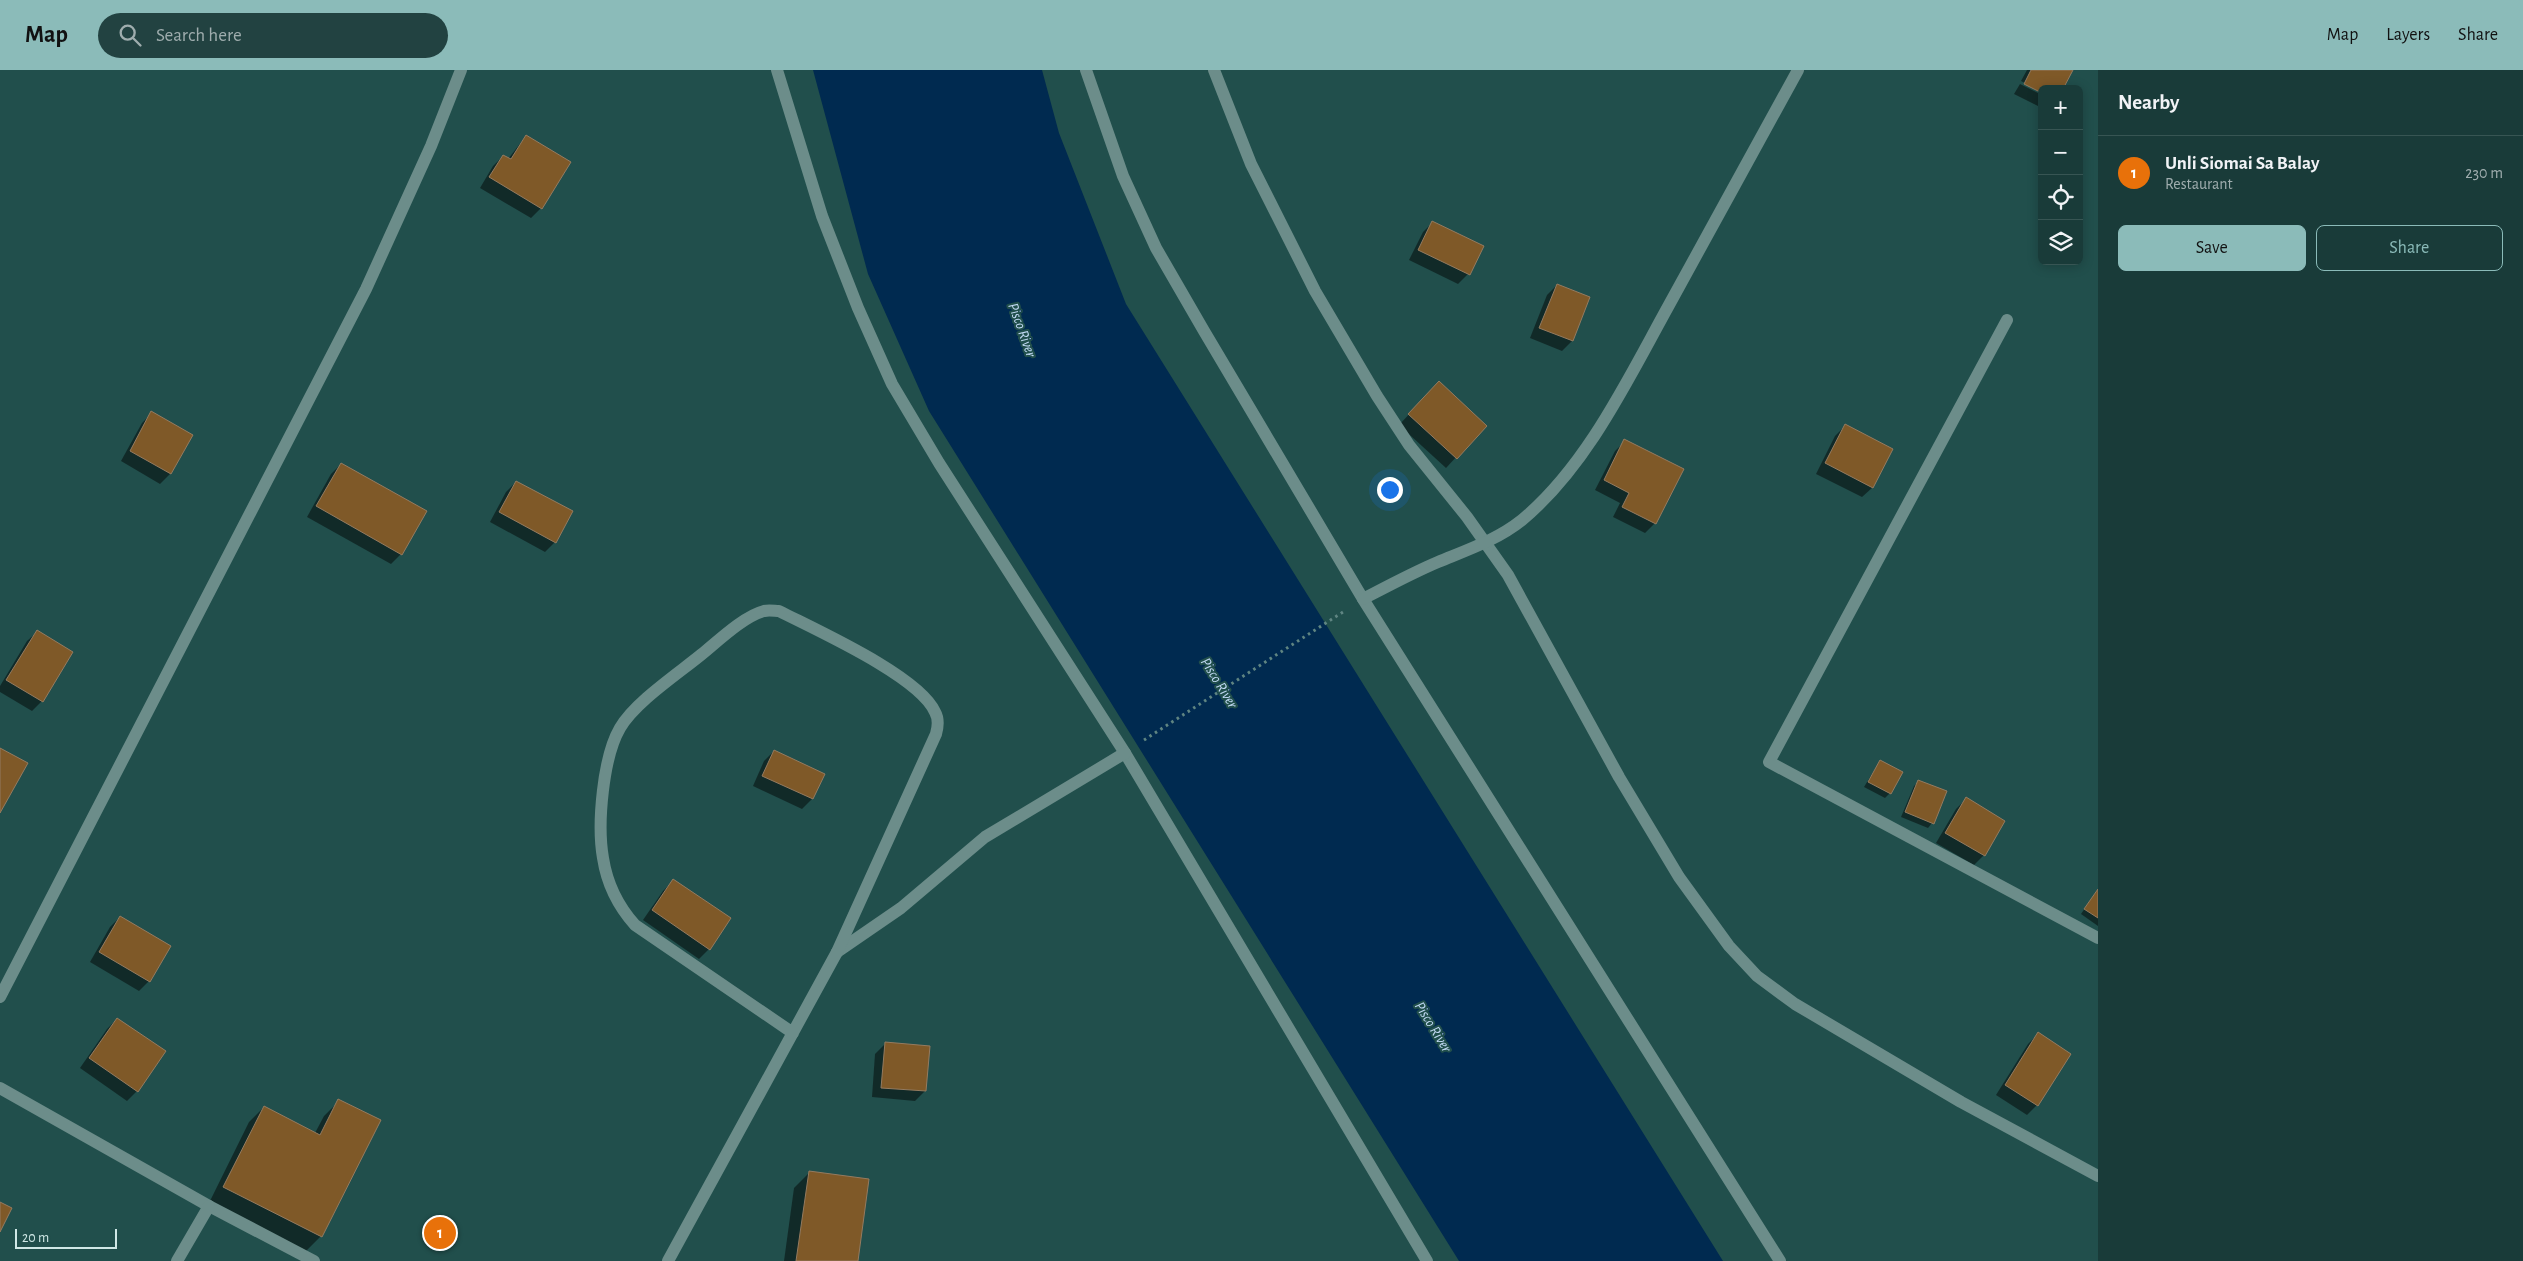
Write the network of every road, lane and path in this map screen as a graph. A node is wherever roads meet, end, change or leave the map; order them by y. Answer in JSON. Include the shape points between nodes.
{"nodes":[{"id":1,"x":461,"y":70,"type":"edge"},
{"id":2,"x":777,"y":70,"type":"edge"},
{"id":3,"x":1086,"y":70,"type":"edge"},
{"id":4,"x":1214,"y":70,"type":"edge"},
{"id":5,"x":1798,"y":70,"type":"edge"},
{"id":6,"x":2007,"y":320,"type":"dead end"},
{"id":7,"x":1486,"y":543,"type":"junction"},
{"id":8,"x":1363,"y":599,"type":"junction"},
{"id":9,"x":1352,"y":606,"type":"dead end"},
{"id":10,"x":1143,"y":741,"type":"dead end"},
{"id":11,"x":1125,"y":753,"type":"junction"},
{"id":12,"x":2098,"y":938,"type":"edge"},
{"id":13,"x":837,"y":952,"type":"junction"},
{"id":14,"x":0,"y":997,"type":"edge"},
{"id":15,"x":793,"y":1033,"type":"junction"},
{"id":16,"x":0,"y":1088,"type":"edge"},
{"id":17,"x":2098,"y":1176,"type":"edge"},
{"id":18,"x":209,"y":1206,"type":"junction"},
{"id":19,"x":177,"y":1261,"type":"edge"},
{"id":20,"x":314,"y":1261,"type":"edge"},
{"id":21,"x":668,"y":1261,"type":"edge"},
{"id":22,"x":1427,"y":1261,"type":"edge"},
{"id":23,"x":1780,"y":1261,"type":"edge"}],
"edges":[{"from":1,"to":14,"type":"street","via":[[431,146],[366,289]]},
{"from":2,"to":11,"type":"street","via":[[822,216],[892,384]]},
{"from":3,"to":8,"type":"street","via":[[1123,176],[1156,248]]},
{"from":4,"to":7,"type":"street","via":[[1251,164],[1315,291],[1409,445]]},
{"from":5,"to":7,"type":"street","via":[[1592,438],[1546,497],[1521,520]]},
{"from":6,"to":12,"type":"street","via":[[1769,762]]},
{"from":7,"to":8,"type":"street"},
{"from":7,"to":17,"type":"street","via":[[1529,609],[1620,777],[1679,877],[1729,946],[1757,976],[1795,1004],[1890,1062]]},
{"from":8,"to":23,"type":"street"},
{"from":9,"to":10,"type":"path"},
{"from":11,"to":13,"type":"street","via":[[985,837],[901,908]]},
{"from":11,"to":22,"type":"street"},
{"from":13,"to":15,"type":"street"},
{"from":13,"to":15,"type":"street","via":[[936,734],[936,713],[918,690],[865,654],[780,611],[764,611],[725,636],[636,709],[621,726],[611,748],[604,781],[602,857],[621,909],[635,925]]},
{"from":15,"to":21,"type":"street"},
{"from":16,"to":18,"type":"street"},
{"from":18,"to":19,"type":"street"},
{"from":18,"to":20,"type":"street"}]}
